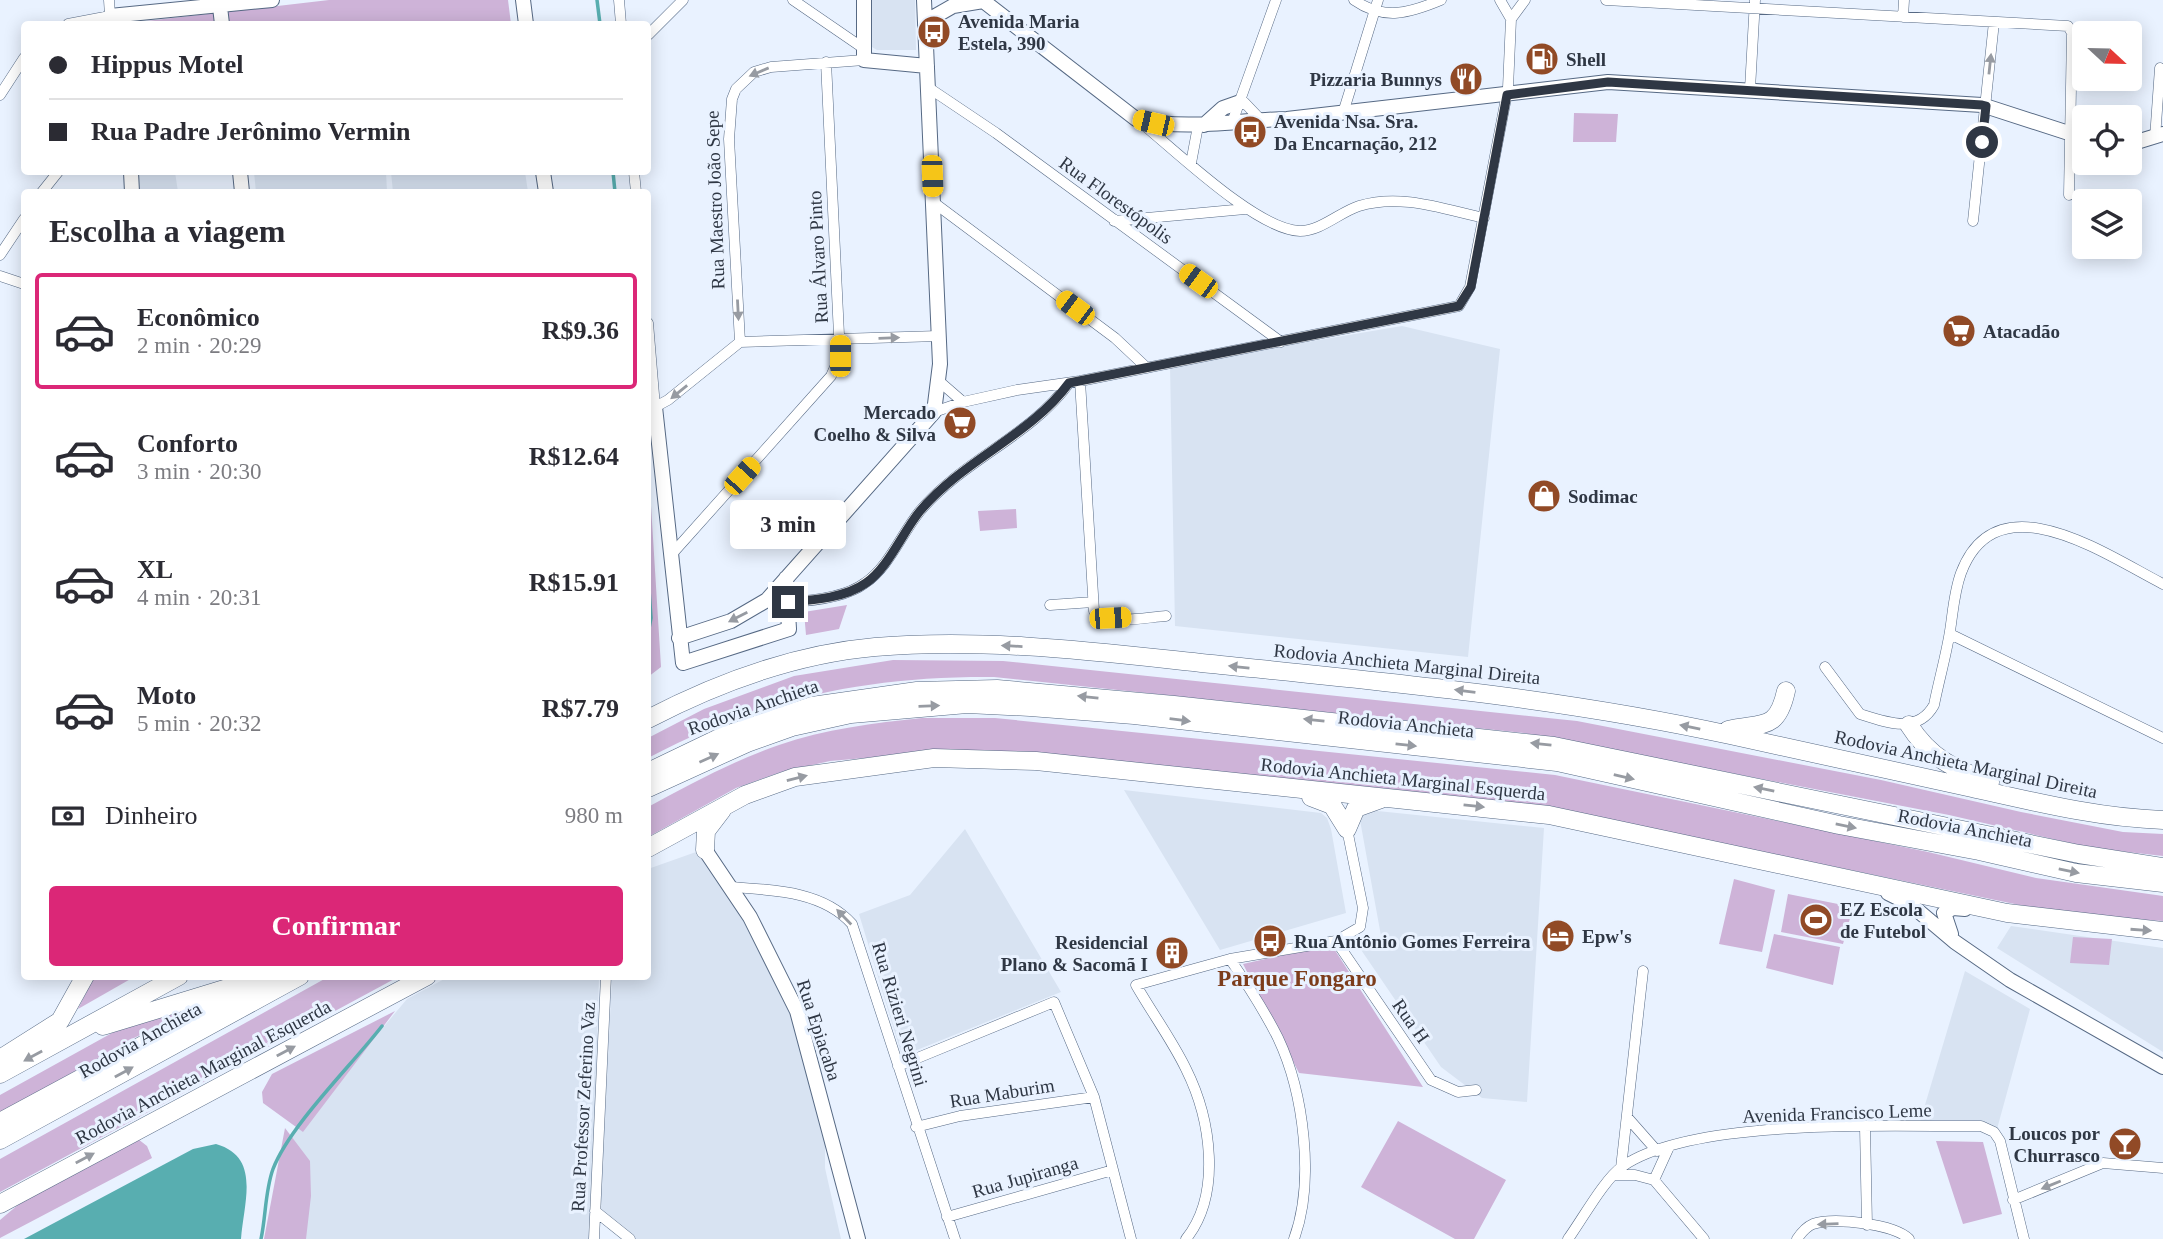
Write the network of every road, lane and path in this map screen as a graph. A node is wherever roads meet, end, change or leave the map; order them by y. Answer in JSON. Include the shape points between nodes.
{"nodes":[{"id":1,"x":109,"y":0,"type":"edge"},
{"id":2,"x":272,"y":0,"type":"edge"},
{"id":3,"x":523,"y":0,"type":"edge"},
{"id":4,"x":619,"y":0,"type":"edge"},
{"id":5,"x":683,"y":0,"type":"edge"},
{"id":6,"x":793,"y":0,"type":"edge"},
{"id":7,"x":864,"y":0,"type":"edge"},
{"id":8,"x":924,"y":0,"type":"edge"},
{"id":9,"x":982,"y":0,"type":"edge"},
{"id":10,"x":1276,"y":0,"type":"edge"},
{"id":11,"x":1354,"y":0,"type":"edge"},
{"id":12,"x":1378,"y":0,"type":"edge"},
{"id":13,"x":1441,"y":0,"type":"edge"},
{"id":14,"x":1500,"y":0,"type":"edge"},
{"id":15,"x":1525,"y":0,"type":"edge"},
{"id":16,"x":1606,"y":0,"type":"edge"},
{"id":17,"x":1904,"y":0,"type":"edge"},
{"id":18,"x":219,"y":3,"type":"edge"},
{"id":19,"x":1755,"y":5,"type":"edge"},
{"id":20,"x":1374,"y":11,"type":"junction"},
{"id":21,"x":1903,"y":17,"type":"junction"},
{"id":22,"x":1511,"y":19,"type":"junction"},
{"id":23,"x":111,"y":20,"type":"edge"},
{"id":24,"x":222,"y":21,"type":"edge"},
{"id":25,"x":526,"y":21,"type":"edge"},
{"id":26,"x":621,"y":21,"type":"edge"},
{"id":27,"x":925,"y":22,"type":"junction"},
{"id":28,"x":1994,"y":22,"type":"junction"},
{"id":29,"x":651,"y":32,"type":"edge"},
{"id":30,"x":863,"y":54,"type":"junction"},
{"id":31,"x":826,"y":62,"type":"junction"},
{"id":32,"x":21,"y":63,"type":"edge"},
{"id":33,"x":927,"y":66,"type":"junction"},
{"id":34,"x":2160,"y":68,"type":"dead end"},
{"id":35,"x":929,"y":88,"type":"junction"},
{"id":36,"x":1750,"y":89,"type":"junction"},
{"id":37,"x":0,"y":95,"type":"edge"},
{"id":38,"x":1507,"y":95,"type":"junction"},
{"id":39,"x":1240,"y":100,"type":"junction"},
{"id":40,"x":2076,"y":105,"type":"edge"},
{"id":41,"x":1986,"y":106,"type":"junction"},
{"id":42,"x":1343,"y":113,"type":"junction"},
{"id":43,"x":1136,"y":119,"type":"junction"},
{"id":44,"x":1233,"y":120,"type":"junction"},
{"id":45,"x":1261,"y":120,"type":"junction"},
{"id":46,"x":1201,"y":125,"type":"junction"},
{"id":47,"x":2072,"y":134,"type":"edge"},
{"id":48,"x":2159,"y":136,"type":"edge"},
{"id":49,"x":2142,"y":141,"type":"edge"},
{"id":50,"x":1191,"y":163,"type":"junction"},
{"id":51,"x":56,"y":175,"type":"edge"},
{"id":52,"x":2072,"y":175,"type":"edge"},
{"id":53,"x":44,"y":189,"type":"edge"},
{"id":54,"x":2069,"y":195,"type":"dead end"},
{"id":55,"x":933,"y":202,"type":"junction"},
{"id":56,"x":1245,"y":209,"type":"junction"},
{"id":57,"x":1484,"y":218,"type":"junction"},
{"id":58,"x":1114,"y":220,"type":"junction"},
{"id":59,"x":1973,"y":221,"type":"dead end"},
{"id":60,"x":21,"y":224,"type":"edge"},
{"id":61,"x":0,"y":256,"type":"edge"},
{"id":62,"x":0,"y":276,"type":"edge"},
{"id":63,"x":21,"y":283,"type":"edge"},
{"id":64,"x":939,"y":336,"type":"junction"},
{"id":65,"x":840,"y":340,"type":"junction"},
{"id":66,"x":740,"y":342,"type":"junction"},
{"id":67,"x":1281,"y":342,"type":"junction"},
{"id":68,"x":1147,"y":368,"type":"junction"},
{"id":69,"x":940,"y":382,"type":"junction"},
{"id":70,"x":1075,"y":382,"type":"junction"},
{"id":71,"x":963,"y":402,"type":"junction"},
{"id":72,"x":651,"y":408,"type":"edge"},
{"id":73,"x":934,"y":412,"type":"junction"},
{"id":74,"x":671,"y":555,"type":"junction"},
{"id":75,"x":786,"y":578,"type":"junction"},
{"id":76,"x":2163,"y":584,"type":"edge"},
{"id":77,"x":788,"y":602,"type":"junction"},
{"id":78,"x":1093,"y":602,"type":"junction"},
{"id":79,"x":1050,"y":605,"type":"dead end"},
{"id":80,"x":1166,"y":616,"type":"dead end"},
{"id":81,"x":1950,"y":634,"type":"junction"},
{"id":82,"x":678,"y":638,"type":"junction"},
{"id":83,"x":1825,"y":667,"type":"dead end"},
{"id":84,"x":1786,"y":691,"type":"dead end"},
{"id":85,"x":651,"y":718,"type":"edge"},
{"id":86,"x":1909,"y":725,"type":"junction"},
{"id":87,"x":1717,"y":733,"type":"junction"},
{"id":88,"x":2163,"y":738,"type":"edge"},
{"id":89,"x":651,"y":771,"type":"edge"},
{"id":90,"x":1260,"y":785,"type":"junction"},
{"id":91,"x":651,"y":787,"type":"edge"},
{"id":92,"x":1387,"y":797,"type":"junction"},
{"id":93,"x":2049,"y":804,"type":"junction"},
{"id":94,"x":726,"y":806,"type":"junction"},
{"id":95,"x":2163,"y":820,"type":"edge"},
{"id":96,"x":1347,"y":829,"type":"junction"},
{"id":97,"x":669,"y":835,"type":"junction"},
{"id":98,"x":651,"y":846,"type":"edge"},
{"id":99,"x":705,"y":850,"type":"junction"},
{"id":100,"x":2163,"y":867,"type":"edge"},
{"id":101,"x":1833,"y":875,"type":"junction"},
{"id":102,"x":2163,"y":883,"type":"edge"},
{"id":103,"x":731,"y":887,"type":"junction"},
{"id":104,"x":2007,"y":913,"type":"junction"},
{"id":105,"x":2163,"y":931,"type":"edge"},
{"id":106,"x":1336,"y":941,"type":"junction"},
{"id":107,"x":1955,"y":942,"type":"junction"},
{"id":108,"x":1230,"y":959,"type":"junction"},
{"id":109,"x":1643,"y":971,"type":"dead end"},
{"id":110,"x":83,"y":980,"type":"edge"},
{"id":111,"x":172,"y":980,"type":"edge"},
{"id":112,"x":249,"y":980,"type":"edge"},
{"id":113,"x":264,"y":980,"type":"edge"},
{"id":114,"x":293,"y":980,"type":"edge"},
{"id":115,"x":420,"y":980,"type":"edge"},
{"id":116,"x":606,"y":980,"type":"edge"},
{"id":117,"x":71,"y":1035,"type":"junction"},
{"id":118,"x":0,"y":1059,"type":"edge"},
{"id":119,"x":898,"y":1066,"type":"junction"},
{"id":120,"x":2163,"y":1067,"type":"edge"},
{"id":121,"x":0,"y":1074,"type":"edge"},
{"id":122,"x":1476,"y":1090,"type":"dead end"},
{"id":123,"x":1094,"y":1097,"type":"junction"},
{"id":124,"x":1628,"y":1117,"type":"junction"},
{"id":125,"x":0,"y":1122,"type":"edge"},
{"id":126,"x":916,"y":1127,"type":"junction"},
{"id":127,"x":1865,"y":1127,"type":"junction"},
{"id":128,"x":0,"y":1140,"type":"edge"},
{"id":129,"x":1669,"y":1147,"type":"junction"},
{"id":130,"x":1657,"y":1151,"type":"junction"},
{"id":131,"x":2163,"y":1168,"type":"edge"},
{"id":132,"x":1113,"y":1170,"type":"junction"},
{"id":133,"x":1617,"y":1171,"type":"junction"},
{"id":134,"x":1654,"y":1180,"type":"junction"},
{"id":135,"x":25,"y":1191,"type":"junction"},
{"id":136,"x":2013,"y":1200,"type":"junction"},
{"id":137,"x":0,"y":1204,"type":"edge"},
{"id":138,"x":595,"y":1211,"type":"junction"},
{"id":139,"x":0,"y":1213,"type":"edge"},
{"id":140,"x":947,"y":1217,"type":"junction"},
{"id":141,"x":1867,"y":1224,"type":"junction"},
{"id":142,"x":594,"y":1239,"type":"edge"},
{"id":143,"x":629,"y":1239,"type":"edge"},
{"id":144,"x":858,"y":1239,"type":"edge"},
{"id":145,"x":955,"y":1239,"type":"edge"},
{"id":146,"x":1131,"y":1239,"type":"edge"},
{"id":147,"x":1186,"y":1239,"type":"edge"},
{"id":148,"x":1294,"y":1239,"type":"edge"},
{"id":149,"x":1568,"y":1239,"type":"edge"},
{"id":150,"x":1704,"y":1239,"type":"edge"},
{"id":151,"x":1797,"y":1239,"type":"edge"},
{"id":152,"x":1909,"y":1239,"type":"edge"},
{"id":153,"x":2024,"y":1239,"type":"edge"}],
"edges":[{"from":1,"to":23,"type":"street"},
{"from":2,"to":18,"type":"street"},
{"from":3,"to":25,"type":"street"},
{"from":4,"to":26,"type":"street"},
{"from":5,"to":29,"type":"street"},
{"from":6,"to":30,"type":"street"},
{"from":7,"to":30,"type":"street"},
{"from":8,"to":27,"type":"street"},
{"from":9,"to":27,"type":"street","via":[[953,6]]},
{"from":9,"to":43,"type":"street"},
{"from":10,"to":39,"type":"street"},
{"from":11,"to":20,"type":"street"},
{"from":12,"to":20,"type":"street"},
{"from":13,"to":20,"type":"street","via":[[1404,14]]},
{"from":14,"to":22,"type":"street"},
{"from":15,"to":22,"type":"street"},
{"from":16,"to":19,"type":"street"},
{"from":17,"to":21,"type":"street"},
{"from":18,"to":23,"type":"street"},
{"from":18,"to":24,"type":"street"},
{"from":19,"to":21,"type":"street"},
{"from":19,"to":36,"type":"street"},
{"from":20,"to":42,"type":"street"},
{"from":21,"to":28,"type":"street"},
{"from":22,"to":38,"type":"street"},
{"from":27,"to":33,"type":"street"},
{"from":28,"to":40,"type":"street","via":[[2070,27]]},
{"from":41,"to":28,"type":"street","one_way":true},
{"from":30,"to":31,"type":"street","name":"Rua Maestro João Sepe"},
{"from":30,"to":33,"type":"street","name":"Rua Maestro João Sepe"},
{"from":31,"to":65,"type":"street","name":"Rua Álvaro Pinto"},
{"from":31,"to":66,"type":"street","name":"Rua Maestro João Sepe","one_way":true,"via":[[754,72],[741,81],[732,99],[729,139]]},
{"from":32,"to":37,"type":"street"},
{"from":33,"to":35,"type":"street"},
{"from":34,"to":48,"type":"street"},
{"from":35,"to":55,"type":"street"},
{"from":35,"to":58,"type":"street","name":"Rua Florestópolis"},
{"from":36,"to":38,"type":"street","via":[[1608,82]]},
{"from":36,"to":41,"type":"street"},
{"from":38,"to":42,"type":"street"},
{"from":38,"to":57,"type":"street"},
{"from":39,"to":44,"type":"street"},
{"from":39,"to":45,"type":"street"},
{"from":39,"to":46,"type":"street"},
{"from":41,"to":47,"type":"street"},
{"from":41,"to":59,"type":"street"},
{"from":42,"to":45,"type":"street"},
{"from":43,"to":46,"type":"street","via":[[1162,125]]},
{"from":43,"to":50,"type":"street"},
{"from":44,"to":45,"type":"street"},
{"from":44,"to":46,"type":"street"},
{"from":46,"to":50,"type":"street"},
{"from":48,"to":49,"type":"street"},
{"from":50,"to":56,"type":"street"},
{"from":51,"to":53,"type":"street"},
{"from":52,"to":54,"type":"street"},
{"from":55,"to":64,"type":"street"},
{"from":55,"to":68,"type":"street","via":[[1115,338]]},
{"from":56,"to":57,"type":"street","via":[[1273,225],[1299,231],[1354,207],[1388,200]]},
{"from":56,"to":58,"type":"street"},
{"from":57,"to":67,"type":"street","via":[[1465,301],[1447,310]]},
{"from":58,"to":67,"type":"street","name":"Rua Florestópolis"},
{"from":60,"to":61,"type":"street"},
{"from":62,"to":63,"type":"street"},
{"from":65,"to":64,"type":"street","one_way":true},
{"from":64,"to":69,"type":"street"},
{"from":65,"to":66,"type":"street"},
{"from":65,"to":74,"type":"street","name":"Rua Álvaro Pinto","via":[[840,356],[831,376]]},
{"from":66,"to":72,"type":"street","one_way":true,"via":[[668,400]]},
{"from":67,"to":68,"type":"street"},
{"from":68,"to":70,"type":"street"},
{"from":69,"to":71,"type":"street"},
{"from":69,"to":73,"type":"street"},
{"from":70,"to":71,"type":"street"},
{"from":70,"to":77,"type":"street","via":[[1041,415],[947,482],[867,582],[848,592]]},
{"from":70,"to":78,"type":"street"},
{"from":71,"to":73,"type":"street"},
{"from":72,"to":74,"type":"street"},
{"from":73,"to":75,"type":"street"},
{"from":74,"to":82,"type":"street"},
{"from":75,"to":77,"type":"street"},
{"from":75,"to":82,"type":"street","one_way":true,"via":[[750,611]]},
{"from":76,"to":81,"type":"street","via":[[2053,531],[2033,525],[2012,526],[1992,533],[1973,550],[1955,595]]},
{"from":77,"to":82,"type":"street","via":[[787,630],[713,656],[683,663]]},
{"from":78,"to":79,"type":"street"},
{"from":78,"to":80,"type":"street","via":[[1099,617]]},
{"from":81,"to":86,"type":"street","via":[[1934,705],[1928,716]]},
{"from":81,"to":88,"type":"street"},
{"from":83,"to":86,"type":"street","via":[[1860,714]]},
{"from":84,"to":87,"type":"highway","via":[[1780,713],[1772,721]]},
{"from":87,"to":85,"type":"highway","name":"Rodovia Anchieta Marginal Direita","one_way":true,"via":[[1562,703],[1434,688],[1069,649],[942,644],[875,647],[788,663],[727,682]]},
{"from":86,"to":93,"type":"highway","via":[[1922,746],[1953,769]]},
{"from":87,"to":93,"type":"highway","name":"Rodovia Anchieta Marginal Direita"},
{"from":100,"to":89,"type":"highway","name":"Rodovia Anchieta","one_way":true,"via":[[2066,852],[1554,746],[997,690],[917,691],[812,706],[723,736]]},
{"from":90,"to":92,"type":"highway","name":"Rodovia Anchieta Marginal Esquerda"},
{"from":94,"to":90,"type":"highway","name":"Rodovia Anchieta Marginal Esquerda","one_way":true,"via":[[795,777],[934,758],[1036,761]]},
{"from":90,"to":96,"type":"highway","via":[[1326,801]]},
{"from":91,"to":102,"type":"highway","name":"Rodovia Anchieta","one_way":true,"via":[[747,743],[851,714],[940,705],[1030,707],[1557,762],[2076,873]]},
{"from":92,"to":96,"type":"highway","via":[[1356,808]]},
{"from":92,"to":101,"type":"highway","name":"Rodovia Anchieta Marginal Esquerda","one_way":true,"via":[[1549,815]]},
{"from":93,"to":95,"type":"highway","name":"Rodovia Anchieta Marginal Direita"},
{"from":94,"to":97,"type":"highway","name":"Rodovia Anchieta Marginal Esquerda"},
{"from":94,"to":99,"type":"highway","via":[[706,831]]},
{"from":96,"to":106,"type":"street","via":[[1363,908],[1360,927]]},
{"from":97,"to":98,"type":"highway","name":"Rodovia Anchieta Marginal Esquerda"},
{"from":97,"to":99,"type":"highway"},
{"from":99,"to":103,"type":"street","name":"Rua Epiacaba"},
{"from":101,"to":104,"type":"highway","name":"Rodovia Anchieta Marginal Esquerda"},
{"from":101,"to":107,"type":"street","via":[[1900,898]]},
{"from":119,"to":103,"type":"street","name":"Rua Rizieri Negrini","one_way":true,"via":[[866,961],[852,924],[840,911],[800,895]]},
{"from":103,"to":144,"type":"street","name":"Rua Epiacaba","via":[[771,955],[799,1019]]},
{"from":104,"to":105,"type":"highway","name":"Rodovia Anchieta Marginal Esquerda","one_way":true},
{"from":104,"to":107,"type":"street","via":[[1948,910],[1944,919]]},
{"from":106,"to":108,"type":"street"},
{"from":106,"to":122,"type":"street","name":"Rua H","via":[[1432,1080],[1458,1092]]},
{"from":107,"to":120,"type":"street","via":[[2010,980]]},
{"from":108,"to":147,"type":"street","via":[[1136,985],[1186,1068],[1202,1119],[1208,1192],[1204,1210]]},
{"from":108,"to":148,"type":"street","via":[[1278,1039],[1290,1073],[1306,1175],[1303,1213]]},
{"from":109,"to":124,"type":"street"},
{"from":110,"to":118,"type":"highway","via":[[60,1021]]},
{"from":111,"to":117,"type":"highway"},
{"from":112,"to":117,"type":"highway"},
{"from":113,"to":125,"type":"highway","name":"Rodovia Anchieta"},
{"from":128,"to":114,"type":"highway","name":"Rodovia Anchieta","one_way":true},
{"from":135,"to":115,"type":"highway","name":"Rodovia Anchieta Marginal Esquerda","one_way":true},
{"from":116,"to":138,"type":"street","name":"Rua Professor Zeferino Vaz"},
{"from":117,"to":121,"type":"highway","one_way":true},
{"from":119,"to":123,"type":"street","via":[[1054,1002]]},
{"from":119,"to":126,"type":"street","name":"Rua Rizieri Negrini"},
{"from":123,"to":126,"type":"street","name":"Rua Maburim","via":[[960,1116]]},
{"from":123,"to":132,"type":"street"},
{"from":124,"to":130,"type":"street"},
{"from":124,"to":133,"type":"street"},
{"from":126,"to":140,"type":"street","name":"Rua Rizieri Negrini"},
{"from":127,"to":129,"type":"street","name":"Avenida Francisco Leme","via":[[1730,1134]]},
{"from":127,"to":136,"type":"street","name":"Avenida Francisco Leme","via":[[1981,1126],[1994,1132]]},
{"from":127,"to":141,"type":"street"},
{"from":129,"to":130,"type":"street","name":"Avenida Francisco Leme"},
{"from":129,"to":134,"type":"street"},
{"from":130,"to":133,"type":"street","name":"Avenida Francisco Leme"},
{"from":131,"to":136,"type":"street","one_way":true,"via":[[2103,1163]]},
{"from":132,"to":140,"type":"street","name":"Rua Jupiranga"},
{"from":132,"to":146,"type":"street"},
{"from":133,"to":134,"type":"street"},
{"from":133,"to":149,"type":"street","name":"Avenida Francisco Leme"},
{"from":134,"to":150,"type":"street"},
{"from":135,"to":137,"type":"highway","name":"Rodovia Anchieta Marginal Esquerda"},
{"from":135,"to":139,"type":"street"},
{"from":136,"to":153,"type":"street"},
{"from":138,"to":142,"type":"street","name":"Rua Professor Zeferino Vaz"},
{"from":138,"to":143,"type":"street"},
{"from":140,"to":145,"type":"street","name":"Rua Rizieri Negrini"},
{"from":141,"to":151,"type":"street","one_way":true,"via":[[1813,1224]]},
{"from":141,"to":152,"type":"street","via":[[1894,1229]]}]}
